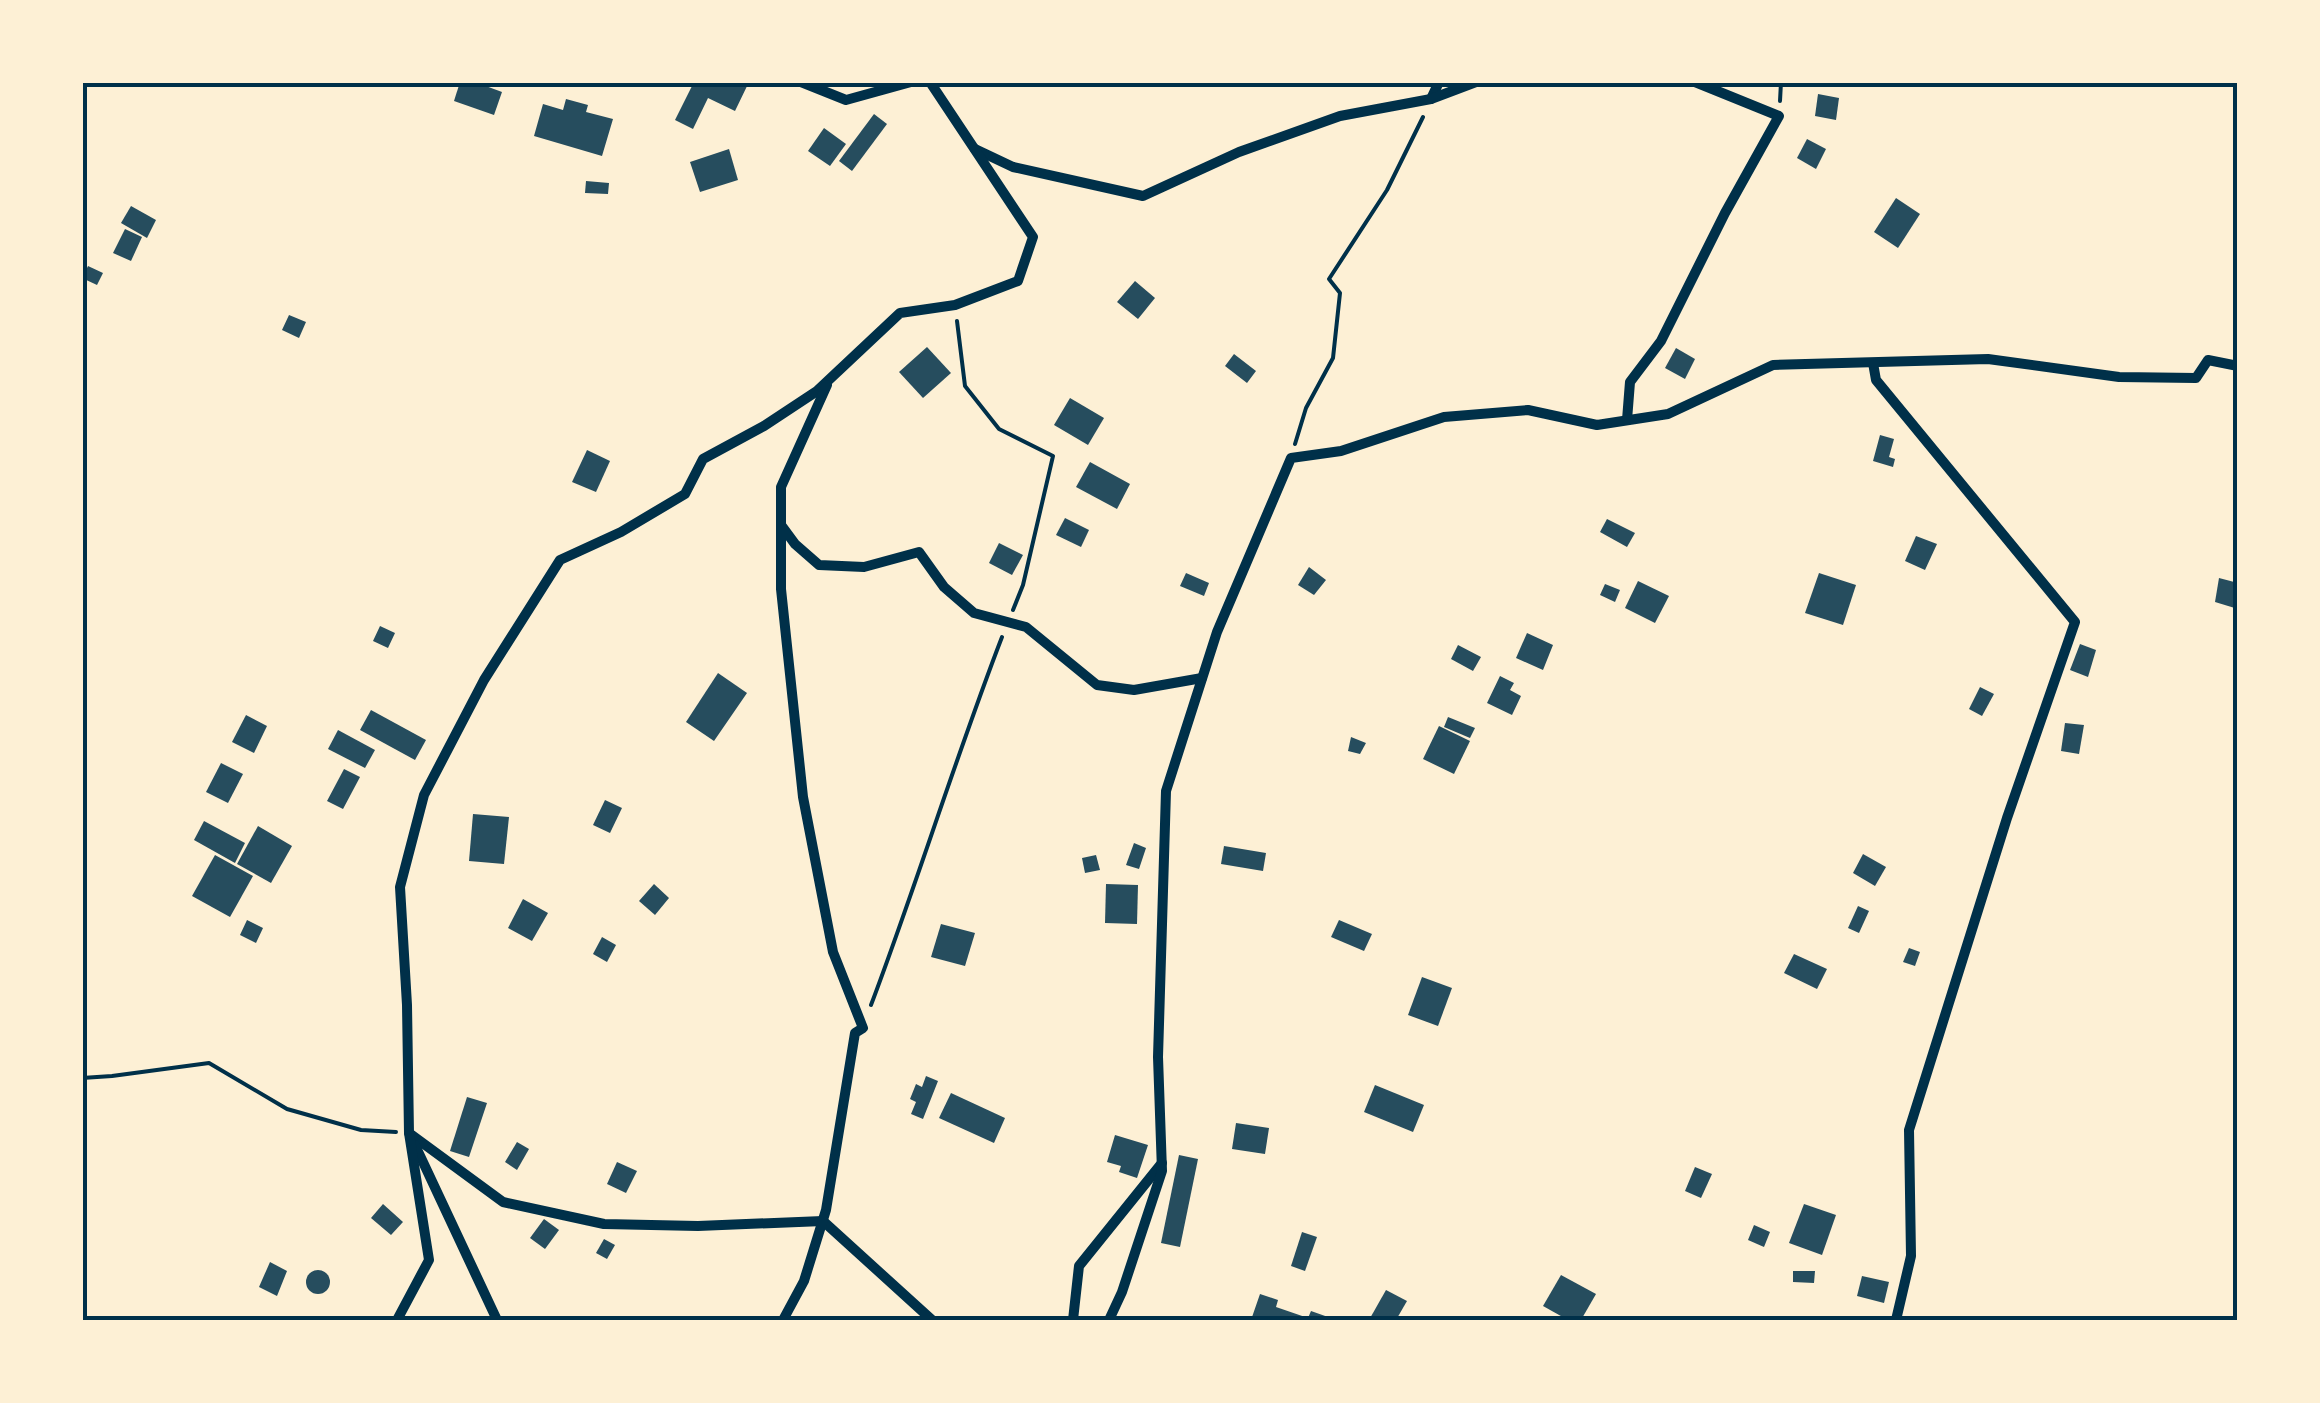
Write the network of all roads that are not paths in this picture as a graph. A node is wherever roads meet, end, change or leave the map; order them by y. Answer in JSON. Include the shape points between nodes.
{"nodes":[{"id":1,"x":800,"y":82,"type":"edge"},
{"id":2,"x":911,"y":82,"type":"edge"},
{"id":3,"x":930,"y":82,"type":"edge"},
{"id":4,"x":1439,"y":82,"type":"edge"},
{"id":5,"x":1476,"y":82,"type":"edge"},
{"id":6,"x":1695,"y":82,"type":"edge"},
{"id":7,"x":1432,"y":99,"type":"junction"},
{"id":8,"x":974,"y":148,"type":"junction"},
{"id":9,"x":1874,"y":363,"type":"junction"},
{"id":10,"x":2238,"y":366,"type":"edge"},
{"id":11,"x":830,"y":380,"type":"junction"},
{"id":12,"x":1627,"y":420,"type":"junction"},
{"id":13,"x":781,"y":524,"type":"junction"},
{"id":14,"x":1202,"y":678,"type":"junction"},
{"id":15,"x":410,"y":1134,"type":"junction"},
{"id":16,"x":1162,"y":1164,"type":"junction"},
{"id":17,"x":823,"y":1221,"type":"junction"},
{"id":18,"x":398,"y":1320,"type":"edge"},
{"id":19,"x":497,"y":1320,"type":"edge"},
{"id":20,"x":784,"y":1320,"type":"edge"},
{"id":21,"x":932,"y":1320,"type":"edge"},
{"id":22,"x":1073,"y":1320,"type":"edge"},
{"id":23,"x":1110,"y":1320,"type":"edge"},
{"id":24,"x":1896,"y":1320,"type":"edge"}],
"edges":[{"from":1,"to":2,"type":"street","via":[[846,100]]},
{"from":3,"to":8,"type":"street"},
{"from":4,"to":7,"type":"street"},
{"from":5,"to":7,"type":"street"},
{"from":6,"to":12,"type":"street","via":[[1779,116],[1661,341],[1630,382]]},
{"from":7,"to":8,"type":"street","via":[[1340,116],[1143,196],[1013,167]]},
{"from":8,"to":11,"type":"street","via":[[1033,237],[1018,281],[955,305],[900,314]]},
{"from":9,"to":10,"type":"street","via":[[1988,360],[2119,377],[2196,378],[2208,360]]},
{"from":9,"to":12,"type":"street","via":[[1773,365],[1668,414]]},
{"from":9,"to":24,"type":"street","via":[[1876,380],[2075,622],[1908,1130],[1911,1256]]},
{"from":11,"to":13,"type":"street","via":[[781,488]]},
{"from":11,"to":15,"type":"street","via":[[703,458],[685,494],[560,560],[484,680],[424,795],[400,887]]},
{"from":12,"to":14,"type":"street","via":[[1597,424],[1528,410],[1444,417],[1341,451],[1290,458]]},
{"from":13,"to":14,"type":"street","via":[[819,565],[864,567],[919,552],[974,613],[1026,626],[1098,685],[1134,690]]},
{"from":13,"to":17,"type":"street","via":[[780,589],[803,797],[834,952],[863,1028],[854,1033]]},
{"from":14,"to":16,"type":"street","via":[[1166,791],[1158,1057]]},
{"from":15,"to":17,"type":"street","via":[[504,1202],[604,1224]]},
{"from":15,"to":18,"type":"street","via":[[430,1260]]},
{"from":15,"to":19,"type":"street"},
{"from":16,"to":22,"type":"street","via":[[1079,1266]]},
{"from":16,"to":23,"type":"street"},
{"from":17,"to":20,"type":"street"},
{"from":17,"to":21,"type":"street"}]}
